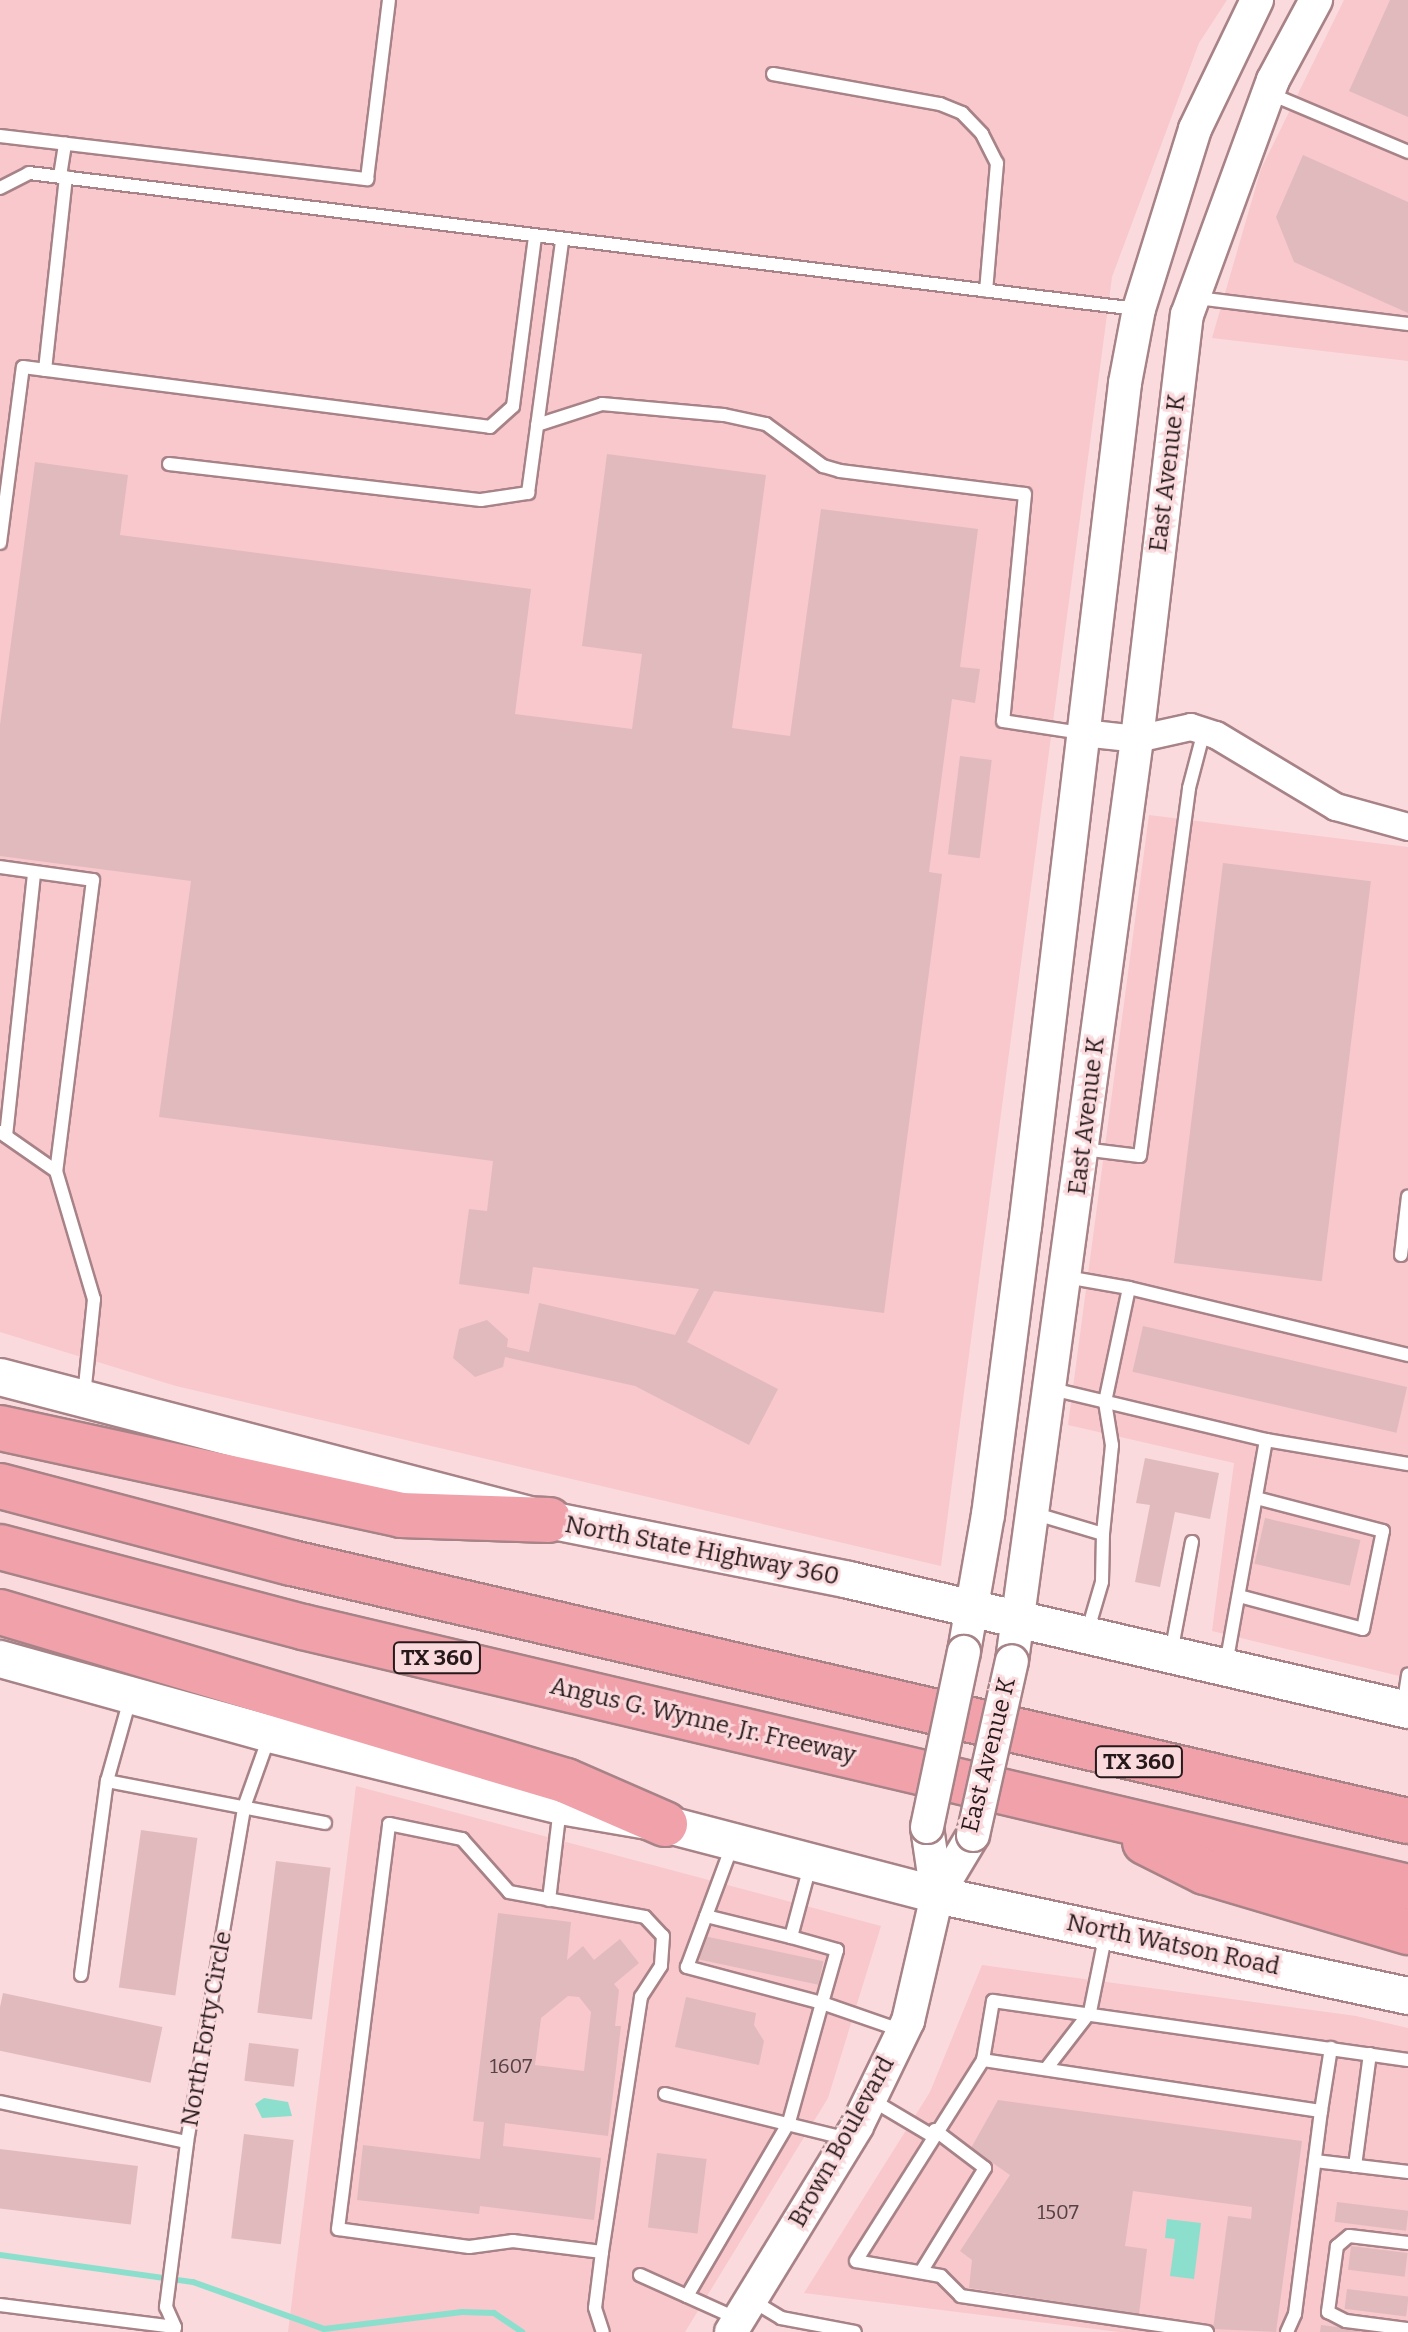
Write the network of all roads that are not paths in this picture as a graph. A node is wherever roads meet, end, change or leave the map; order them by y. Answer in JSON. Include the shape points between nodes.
{"nodes":[{"id":1,"x":389,"y":0,"type":"edge"},
{"id":2,"x":1257,"y":0,"type":"edge"},
{"id":3,"x":1316,"y":0,"type":"edge"},
{"id":4,"x":773,"y":74,"type":"dead end"},
{"id":5,"x":1268,"y":93,"type":"junction"},
{"id":6,"x":0,"y":136,"type":"edge"},
{"id":7,"x":65,"y":143,"type":"junction"},
{"id":8,"x":1408,"y":152,"type":"edge"},
{"id":9,"x":63,"y":177,"type":"junction"},
{"id":10,"x":0,"y":188,"type":"edge"},
{"id":11,"x":535,"y":237,"type":"junction"},
{"id":12,"x":562,"y":241,"type":"junction"},
{"id":13,"x":986,"y":291,"type":"junction"},
{"id":14,"x":1190,"y":306,"type":"junction"},
{"id":15,"x":1139,"y":309,"type":"junction"},
{"id":16,"x":1408,"y":324,"type":"edge"},
{"id":17,"x":45,"y":370,"type":"junction"},
{"id":18,"x":537,"y":425,"type":"junction"},
{"id":19,"x":169,"y":464,"type":"dead end"},
{"id":20,"x":0,"y":543,"type":"edge"},
{"id":21,"x":1204,"y":731,"type":"junction"},
{"id":22,"x":1083,"y":733,"type":"junction"},
{"id":23,"x":1137,"y":739,"type":"junction"},
{"id":24,"x":1408,"y":827,"type":"edge"},
{"id":25,"x":0,"y":867,"type":"edge"},
{"id":26,"x":34,"y":872,"type":"junction"},
{"id":27,"x":3,"y":1134,"type":"edge"},
{"id":28,"x":1083,"y":1149,"type":"junction"},
{"id":29,"x":56,"y":1171,"type":"junction"},
{"id":30,"x":1408,"y":1196,"type":"edge"},
{"id":31,"x":1401,"y":1255,"type":"dead end"},
{"id":32,"x":1066,"y":1277,"type":"junction"},
{"id":33,"x":1129,"y":1288,"type":"junction"},
{"id":34,"x":1408,"y":1355,"type":"edge"},
{"id":35,"x":0,"y":1377,"type":"edge"},
{"id":36,"x":1005,"y":1383,"type":"junction"},
{"id":37,"x":1052,"y":1389,"type":"junction"},
{"id":38,"x":83,"y":1402,"type":"junction"},
{"id":39,"x":1105,"y":1402,"type":"junction"},
{"id":40,"x":0,"y":1428,"type":"edge"},
{"id":41,"x":1266,"y":1440,"type":"junction"},
{"id":42,"x":1408,"y":1464,"type":"edge"},
{"id":43,"x":0,"y":1486,"type":"edge"},
{"id":44,"x":1256,"y":1498,"type":"junction"},
{"id":45,"x":1036,"y":1514,"type":"junction"},
{"id":46,"x":549,"y":1520,"type":"junction"},
{"id":47,"x":1103,"y":1534,"type":"junction"},
{"id":48,"x":1192,"y":1542,"type":"dead end"},
{"id":49,"x":0,"y":1547,"type":"edge"},
{"id":50,"x":1239,"y":1596,"type":"junction"},
{"id":51,"x":972,"y":1609,"type":"junction"},
{"id":52,"x":0,"y":1612,"type":"edge"},
{"id":53,"x":1019,"y":1620,"type":"junction"},
{"id":54,"x":1087,"y":1636,"type":"junction"},
{"id":55,"x":1171,"y":1656,"type":"junction"},
{"id":56,"x":0,"y":1659,"type":"edge"},
{"id":57,"x":1225,"y":1669,"type":"junction"},
{"id":58,"x":131,"y":1695,"type":"junction"},
{"id":59,"x":1406,"y":1698,"type":"edge"},
{"id":60,"x":270,"y":1734,"type":"junction"},
{"id":61,"x":107,"y":1781,"type":"junction"},
{"id":62,"x":561,"y":1806,"type":"junction"},
{"id":63,"x":244,"y":1807,"type":"junction"},
{"id":64,"x":1083,"y":1809,"type":"junction"},
{"id":65,"x":1408,"y":1821,"type":"edge"},
{"id":66,"x":325,"y":1823,"type":"dead end"},
{"id":67,"x":665,"y":1824,"type":"junction"},
{"id":68,"x":733,"y":1843,"type":"junction"},
{"id":69,"x":811,"y":1862,"type":"junction"},
{"id":70,"x":1408,"y":1887,"type":"edge"},
{"id":71,"x":937,"y":1895,"type":"junction"},
{"id":72,"x":549,"y":1900,"type":"junction"},
{"id":73,"x":706,"y":1916,"type":"junction"},
{"id":74,"x":1107,"y":1931,"type":"junction"},
{"id":75,"x":1408,"y":1932,"type":"edge"},
{"id":76,"x":791,"y":1937,"type":"junction"},
{"id":77,"x":81,"y":1975,"type":"dead end"},
{"id":78,"x":1408,"y":1996,"type":"edge"},
{"id":79,"x":822,"y":2003,"type":"junction"},
{"id":80,"x":1090,"y":2012,"type":"junction"},
{"id":81,"x":903,"y":2031,"type":"junction"},
{"id":82,"x":1331,"y":2048,"type":"junction"},
{"id":83,"x":1370,"y":2054,"type":"junction"},
{"id":84,"x":983,"y":2060,"type":"junction"},
{"id":85,"x":1408,"y":2060,"type":"edge"},
{"id":86,"x":1046,"y":2069,"type":"junction"},
{"id":87,"x":665,"y":2094,"type":"dead end"},
{"id":88,"x":872,"y":2100,"type":"junction"},
{"id":89,"x":0,"y":2102,"type":"edge"},
{"id":90,"x":1321,"y":2111,"type":"junction"},
{"id":91,"x":789,"y":2122,"type":"junction"},
{"id":92,"x":933,"y":2133,"type":"junction"},
{"id":93,"x":849,"y":2139,"type":"junction"},
{"id":94,"x":187,"y":2142,"type":"junction"},
{"id":95,"x":1315,"y":2161,"type":"junction"},
{"id":96,"x":1355,"y":2166,"type":"junction"},
{"id":97,"x":1408,"y":2172,"type":"edge"},
{"id":98,"x":1408,"y":2243,"type":"edge"},
{"id":99,"x":602,"y":2252,"type":"junction"},
{"id":100,"x":921,"y":2272,"type":"junction"},
{"id":101,"x":640,"y":2275,"type":"dead end"},
{"id":102,"x":687,"y":2296,"type":"junction"},
{"id":103,"x":0,"y":2305,"type":"edge"},
{"id":104,"x":739,"y":2317,"type":"edge"},
{"id":105,"x":1408,"y":2329,"type":"edge"},
{"id":106,"x":175,"y":2330,"type":"edge"},
{"id":107,"x":603,"y":2332,"type":"edge"},
{"id":108,"x":855,"y":2332,"type":"edge"},
{"id":109,"x":1207,"y":2332,"type":"edge"},
{"id":110,"x":1287,"y":2332,"type":"edge"}],
"edges":[{"from":1,"to":7,"type":"lane","via":[[367,179]]},
{"from":2,"to":15,"type":"street","name":"East Avenue K","via":[[1195,129]]},
{"from":3,"to":5,"type":"street","name":"East Avenue K"},
{"from":4,"to":13,"type":"lane","via":[[940,104],[962,113],[982,134],[997,163],[998,200]]},
{"from":5,"to":8,"type":"lane"},
{"from":5,"to":14,"type":"street","name":"East Avenue K"},
{"from":6,"to":7,"type":"lane"},
{"from":7,"to":9,"type":"lane"},
{"from":9,"to":10,"type":"lane","via":[[29,173]]},
{"from":9,"to":11,"type":"lane"},
{"from":9,"to":17,"type":"lane"},
{"from":11,"to":12,"type":"lane"},
{"from":11,"to":17,"type":"lane","via":[[513,406],[490,427]]},
{"from":12,"to":13,"type":"lane"},
{"from":12,"to":18,"type":"lane"},
{"from":13,"to":15,"type":"lane"},
{"from":14,"to":15,"type":"street"},
{"from":14,"to":16,"type":"lane"},
{"from":14,"to":23,"type":"street","name":"East Avenue K"},
{"from":15,"to":22,"type":"street","name":"East Avenue K","via":[[1125,383]]},
{"from":17,"to":20,"type":"lane","via":[[23,367]]},
{"from":18,"to":19,"type":"lane","via":[[528,493],[481,500]]},
{"from":18,"to":22,"type":"lane","via":[[602,404],[724,415],[766,424],[823,466],[840,471],[1025,494],[1003,721]]},
{"from":21,"to":23,"type":"street","via":[[1191,727]]},
{"from":21,"to":24,"type":"street","via":[[1336,807]]},
{"from":21,"to":28,"type":"lane","via":[[1189,788],[1140,1156]]},
{"from":22,"to":23,"type":"street"},
{"from":22,"to":36,"type":"street","name":"East Avenue K"},
{"from":23,"to":28,"type":"street","name":"East Avenue K"},
{"from":25,"to":26,"type":"lane"},
{"from":26,"to":27,"type":"lane"},
{"from":26,"to":29,"type":"lane","via":[[93,880]]},
{"from":27,"to":29,"type":"lane"},
{"from":28,"to":32,"type":"street","name":"East Avenue K"},
{"from":29,"to":38,"type":"lane","via":[[94,1299]]},
{"from":30,"to":31,"type":"lane"},
{"from":32,"to":33,"type":"lane"},
{"from":32,"to":37,"type":"street","name":"East Avenue K"},
{"from":33,"to":34,"type":"lane"},
{"from":33,"to":39,"type":"lane"},
{"from":35,"to":38,"type":"main road","name":"North State Highway 360"},
{"from":36,"to":37,"type":"street"},
{"from":36,"to":51,"type":"street","name":"East Avenue K"},
{"from":37,"to":39,"type":"lane"},
{"from":37,"to":45,"type":"street","name":"East Avenue K"},
{"from":38,"to":46,"type":"main road","name":"North State Highway 360"},
{"from":39,"to":41,"type":"lane"},
{"from":39,"to":47,"type":"lane","via":[[1112,1445]]},
{"from":40,"to":46,"type":"highway","via":[[401,1515]]},
{"from":41,"to":42,"type":"lane"},
{"from":41,"to":44,"type":"lane"},
{"from":43,"to":65,"type":"highway","number":"TX 360","via":[[292,1563]]},
{"from":44,"to":50,"type":"lane"},
{"from":44,"to":50,"type":"lane","via":[[1383,1531],[1363,1629]]},
{"from":45,"to":47,"type":"lane"},
{"from":45,"to":53,"type":"street","name":"East Avenue K"},
{"from":46,"to":51,"type":"main road","name":"North State Highway 360"},
{"from":47,"to":54,"type":"lane","via":[[1102,1582]]},
{"from":48,"to":55,"type":"lane"},
{"from":49,"to":64,"type":"highway","name":"Angus G. Wynne, Jr. Freeway","number":"TX 360","via":[[303,1627]]},
{"from":50,"to":57,"type":"lane"},
{"from":51,"to":53,"type":"main road","name":"North State Highway 360"},
{"from":51,"to":71,"type":"street","name":"East Avenue K","bridge":true,"via":[[927,1827]]},
{"from":52,"to":67,"type":"highway","via":[[566,1781]]},
{"from":53,"to":54,"type":"main road","name":"North State Highway 360"},
{"from":53,"to":71,"type":"street","name":"East Avenue K","bridge":true,"via":[[973,1835]]},
{"from":54,"to":55,"type":"main road","name":"North State Highway 360"},
{"from":55,"to":57,"type":"main road","name":"North State Highway 360"},
{"from":56,"to":58,"type":"main road"},
{"from":57,"to":59,"type":"main road","name":"North State Highway 360"},
{"from":58,"to":60,"type":"main road"},
{"from":58,"to":61,"type":"lane"},
{"from":60,"to":62,"type":"main road"},
{"from":60,"to":63,"type":"lane","name":"North Forty Circle"},
{"from":61,"to":63,"type":"lane"},
{"from":61,"to":77,"type":"lane"},
{"from":62,"to":67,"type":"main road"},
{"from":62,"to":72,"type":"lane"},
{"from":63,"to":66,"type":"lane"},
{"from":63,"to":94,"type":"lane","name":"North Forty Circle"},
{"from":64,"to":70,"type":"highway","name":"Angus G. Wynne, Jr. Freeway","number":"TX 360"},
{"from":64,"to":75,"type":"highway","via":[[1205,1872]]},
{"from":67,"to":68,"type":"main road"},
{"from":68,"to":69,"type":"main road"},
{"from":68,"to":73,"type":"lane"},
{"from":69,"to":71,"type":"main road"},
{"from":69,"to":76,"type":"lane"},
{"from":71,"to":74,"type":"main road","name":"North Watson Road"},
{"from":71,"to":81,"type":"street","name":"Brown Boulevard","via":[[922,1973]]},
{"from":72,"to":99,"type":"lane","via":[[645,1917],[663,1936],[661,1966],[641,1997]]},
{"from":72,"to":99,"type":"lane","via":[[509,1892],[462,1839],[389,1824],[338,2229],[469,2247],[513,2241]]},
{"from":73,"to":76,"type":"lane"},
{"from":73,"to":79,"type":"lane","via":[[687,1967]]},
{"from":74,"to":78,"type":"main road","name":"North Watson Road"},
{"from":74,"to":80,"type":"lane"},
{"from":76,"to":79,"type":"lane","via":[[837,1950]]},
{"from":79,"to":81,"type":"lane"},
{"from":79,"to":91,"type":"lane"},
{"from":80,"to":82,"type":"lane"},
{"from":80,"to":84,"type":"lane","via":[[993,2001]]},
{"from":80,"to":86,"type":"lane"},
{"from":81,"to":88,"type":"street","name":"Brown Boulevard"},
{"from":82,"to":83,"type":"lane"},
{"from":82,"to":90,"type":"lane"},
{"from":83,"to":85,"type":"lane"},
{"from":83,"to":96,"type":"lane"},
{"from":84,"to":86,"type":"lane"},
{"from":84,"to":92,"type":"lane"},
{"from":86,"to":90,"type":"lane"},
{"from":87,"to":91,"type":"lane"},
{"from":88,"to":92,"type":"lane"},
{"from":88,"to":93,"type":"street","name":"Brown Boulevard"},
{"from":89,"to":94,"type":"lane"},
{"from":90,"to":95,"type":"lane"},
{"from":91,"to":93,"type":"lane"},
{"from":91,"to":102,"type":"lane"},
{"from":92,"to":100,"type":"lane","via":[[985,2168]]},
{"from":92,"to":100,"type":"lane","via":[[856,2261]]},
{"from":93,"to":104,"type":"street","name":"Brown Boulevard"},
{"from":94,"to":106,"type":"lane","name":"North Forty Circle","via":[[166,2307]]},
{"from":95,"to":96,"type":"lane"},
{"from":95,"to":110,"type":"lane","via":[[1295,2314]]},
{"from":96,"to":97,"type":"lane"},
{"from":98,"to":105,"type":"lane","via":[[1349,2236],[1337,2246],[1328,2312],[1346,2321]]},
{"from":99,"to":107,"type":"lane","via":[[595,2308]]},
{"from":100,"to":109,"type":"lane","via":[[941,2276],[961,2296]]},
{"from":101,"to":102,"type":"lane"},
{"from":102,"to":104,"type":"lane"},
{"from":103,"to":106,"type":"lane","name":"North Forty Circle"},
{"from":104,"to":108,"type":"lane","via":[[781,2318]]}]}
